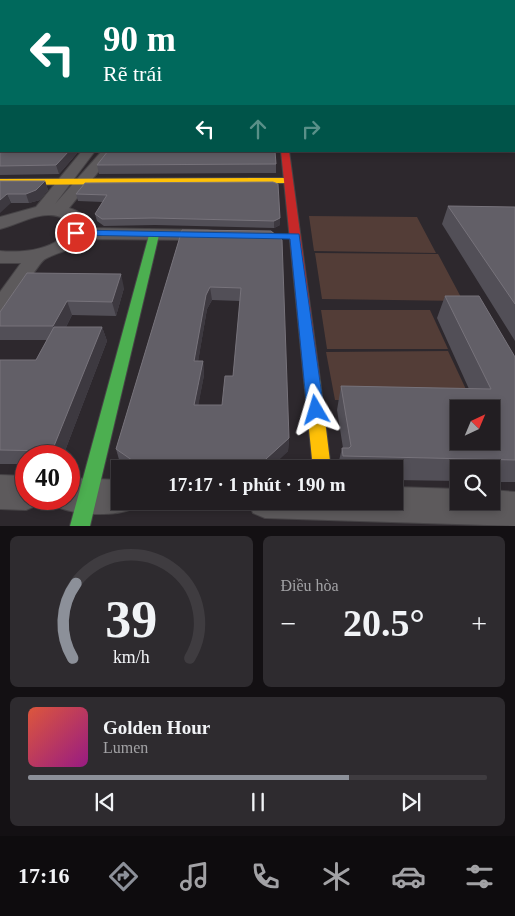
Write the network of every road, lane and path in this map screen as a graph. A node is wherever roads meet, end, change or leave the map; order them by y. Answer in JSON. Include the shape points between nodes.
{"nodes":[{"id":1,"x":87,"y":152,"type":"edge"},
{"id":2,"x":107,"y":152,"type":"edge"},
{"id":3,"x":285,"y":152,"type":"edge"},
{"id":4,"x":288,"y":180,"type":"junction"},
{"id":5,"x":64,"y":181,"type":"junction"},
{"id":6,"x":83,"y":181,"type":"junction"},
{"id":7,"x":0,"y":182,"type":"edge"},
{"id":8,"x":50,"y":211,"type":"junction"},
{"id":9,"x":0,"y":224,"type":"edge"},
{"id":10,"x":76,"y":233,"type":"junction"},
{"id":11,"x":154,"y":235,"type":"junction"},
{"id":12,"x":220,"y":235,"type":"edge"},
{"id":13,"x":276,"y":236,"type":"edge"},
{"id":14,"x":295,"y":236,"type":"junction"},
{"id":15,"x":36,"y":256,"type":"junction"},
{"id":16,"x":0,"y":257,"type":"edge"},
{"id":17,"x":0,"y":308,"type":"edge"},
{"id":18,"x":321,"y":460,"type":"edge"},
{"id":19,"x":0,"y":492,"type":"edge"},
{"id":20,"x":15,"y":493,"type":"edge"},
{"id":21,"x":89,"y":503,"type":"edge"},
{"id":22,"x":403,"y":504,"type":"edge"},
{"id":23,"x":515,"y":509,"type":"edge"}],
"edges":[{"from":1,"to":5,"type":"street"},
{"from":2,"to":6,"type":"street"},
{"from":3,"to":4,"type":"street"},
{"from":4,"to":6,"type":"street"},
{"from":4,"to":14,"type":"street"},
{"from":5,"to":6,"type":"street"},
{"from":5,"to":7,"type":"street"},
{"from":5,"to":8,"type":"street"},
{"from":6,"to":8,"type":"street"},
{"from":8,"to":9,"type":"street","via":[[21,215]]},
{"from":8,"to":10,"type":"street","via":[[76,219],[79,228]]},
{"from":10,"to":11,"type":"street"},
{"from":10,"to":15,"type":"street","via":[[57,248]]},
{"from":11,"to":12,"type":"street"},
{"from":11,"to":21,"type":"street"},
{"from":13,"to":14,"type":"street"},
{"from":14,"to":18,"type":"street"},
{"from":15,"to":16,"type":"street"},
{"from":15,"to":17,"type":"street"},
{"from":19,"to":20,"type":"street"},
{"from":22,"to":23,"type":"street"}]}
